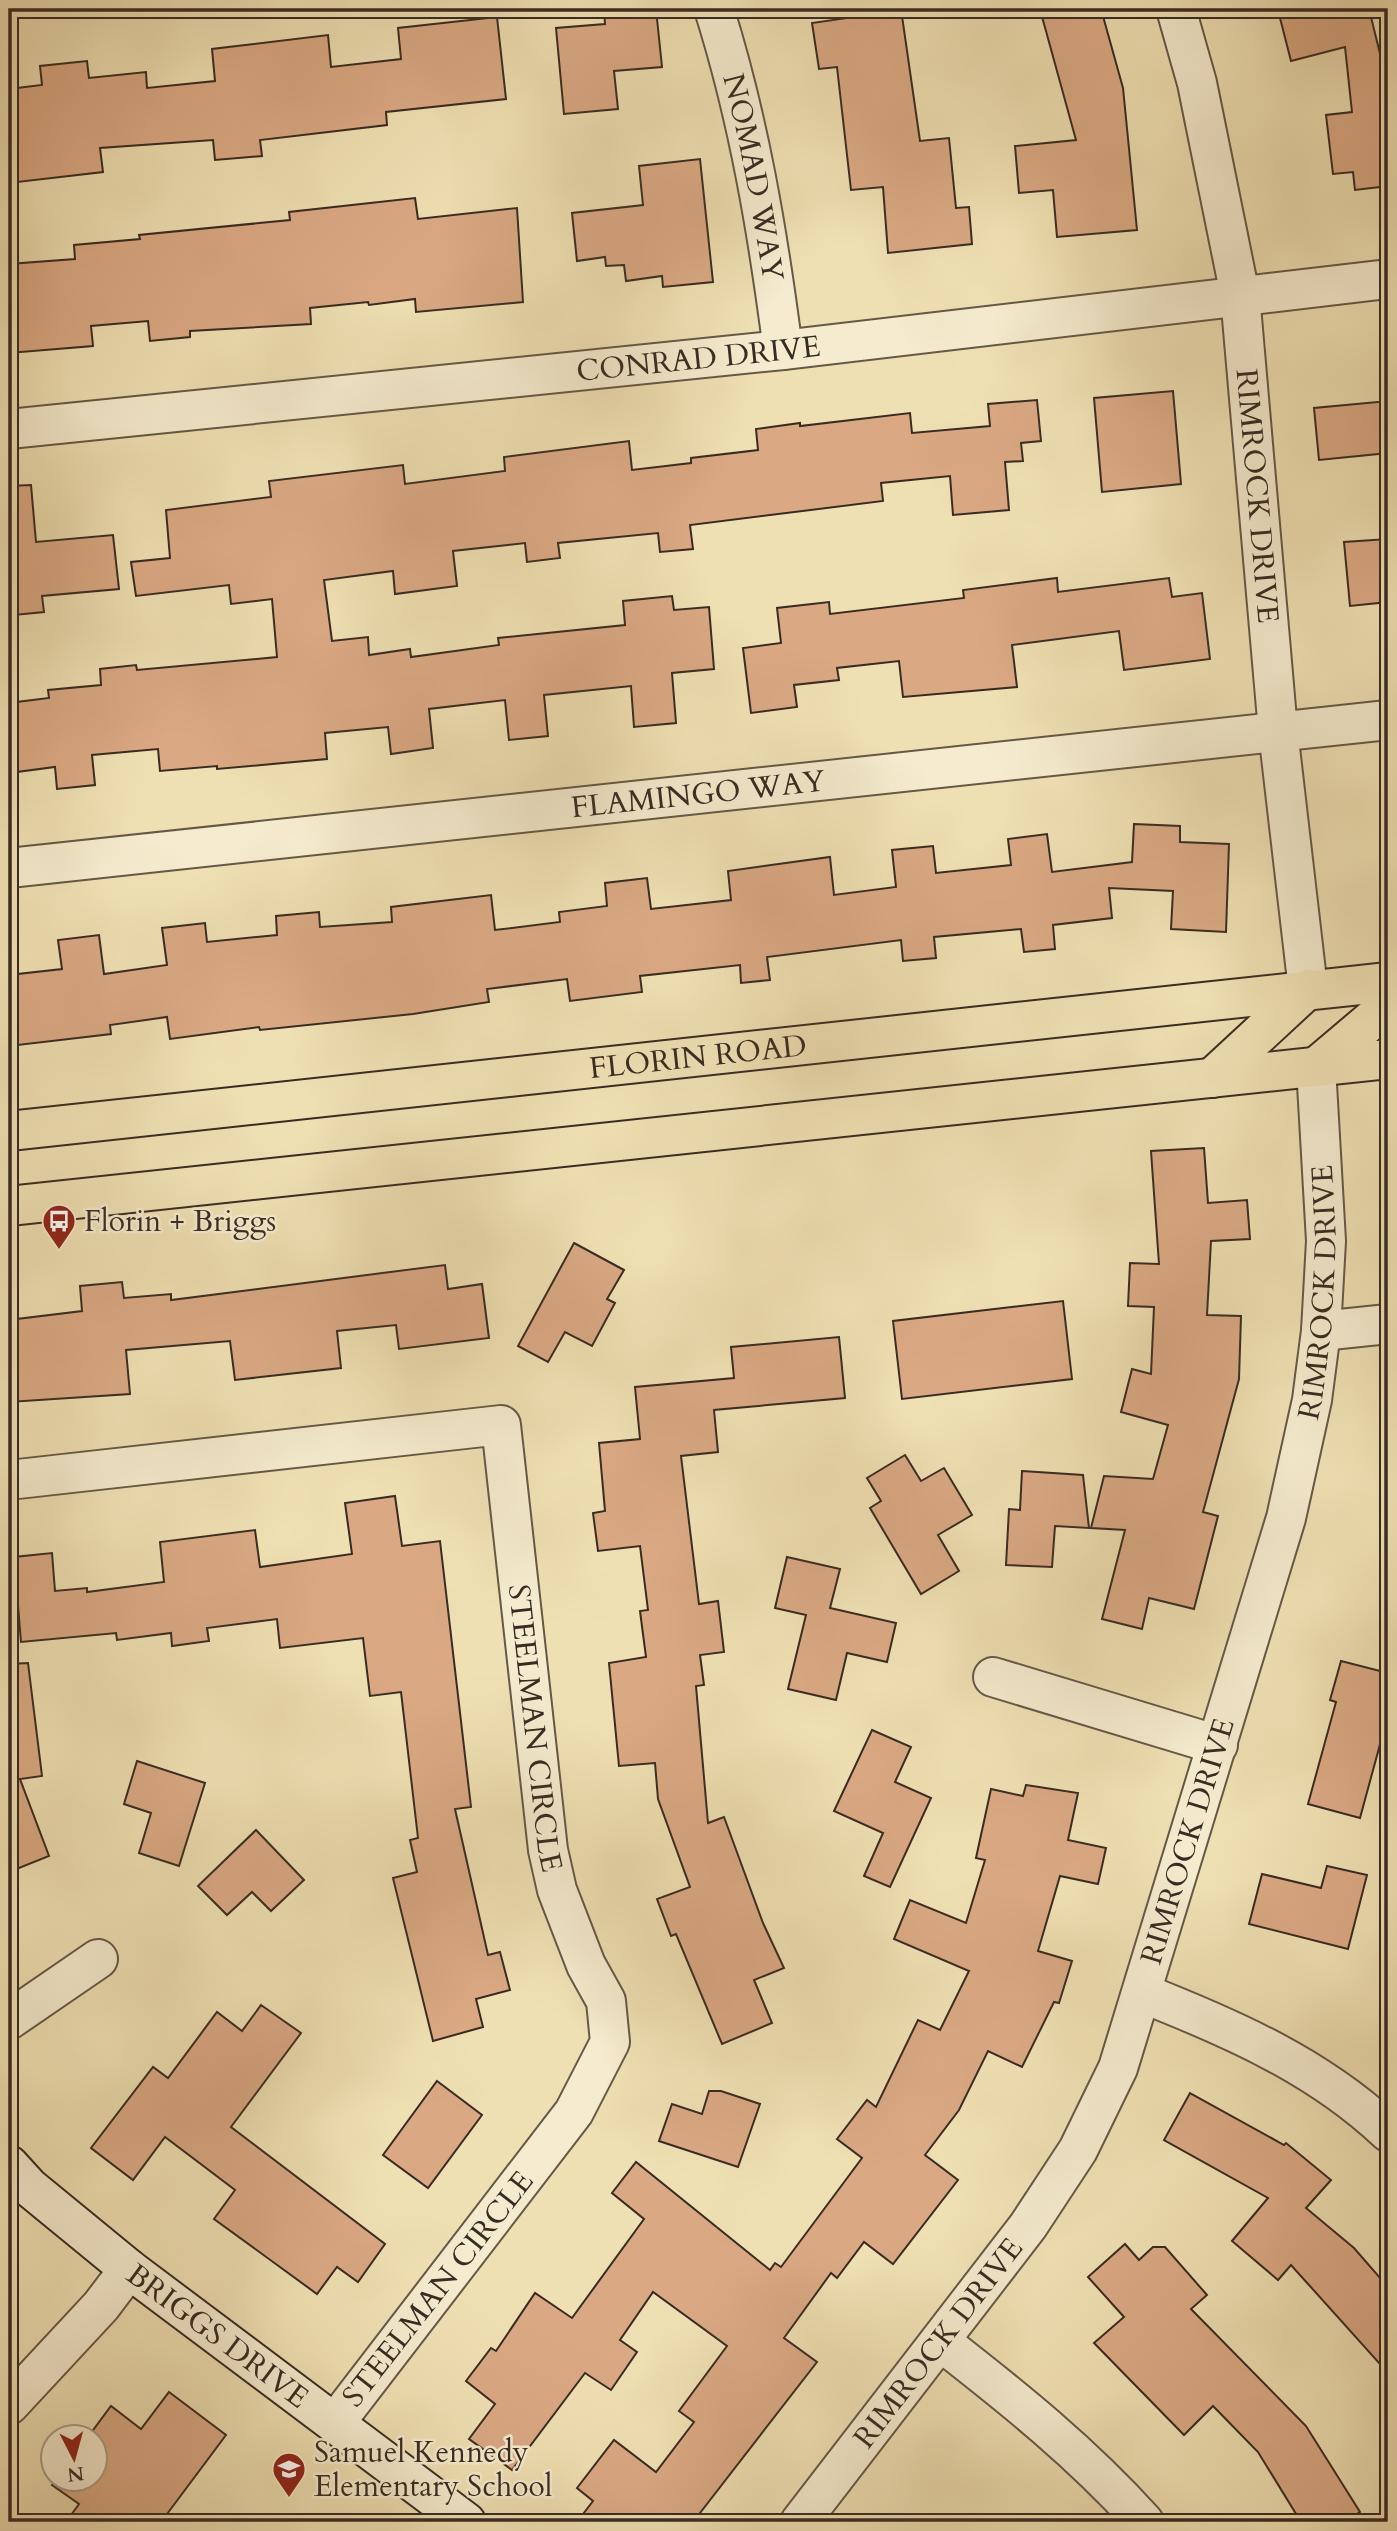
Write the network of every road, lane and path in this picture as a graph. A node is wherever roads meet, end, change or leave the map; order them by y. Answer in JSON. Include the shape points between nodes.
{"nodes":[{"id":1,"x":714,"y":9,"type":"edge"},
{"id":2,"x":1176,"y":9,"type":"edge"},
{"id":3,"x":1388,"y":279,"type":"edge"},
{"id":4,"x":1240,"y":295,"type":"junction"},
{"id":5,"x":783,"y":350,"type":"junction"},
{"id":6,"x":9,"y":429,"type":"edge"},
{"id":7,"x":1388,"y":720,"type":"edge"},
{"id":8,"x":1278,"y":731,"type":"junction"},
{"id":9,"x":9,"y":868,"type":"edge"},
{"id":10,"x":1388,"y":982,"type":"edge"},
{"id":11,"x":1308,"y":989,"type":"junction"},
{"id":12,"x":1388,"y":1006,"type":"edge"},
{"id":13,"x":1388,"y":1059,"type":"edge"},
{"id":14,"x":1316,"y":1067,"type":"junction"},
{"id":15,"x":1212,"y":1078,"type":"junction"},
{"id":16,"x":9,"y":1130,"type":"edge"},
{"id":17,"x":9,"y":1206,"type":"edge"},
{"id":18,"x":1388,"y":1324,"type":"edge"},
{"id":19,"x":1321,"y":1331,"type":"junction"},
{"id":20,"x":9,"y":1480,"type":"edge"},
{"id":21,"x":993,"y":1677,"type":"dead end"},
{"id":22,"x":1218,"y":1745,"type":"junction"},
{"id":23,"x":98,"y":1959,"type":"dead end"},
{"id":24,"x":1142,"y":1993,"type":"junction"},
{"id":25,"x":9,"y":2020,"type":"edge"},
{"id":26,"x":1388,"y":2132,"type":"edge"},
{"id":27,"x":9,"y":2165,"type":"edge"},
{"id":28,"x":129,"y":2269,"type":"junction"},
{"id":29,"x":940,"y":2340,"type":"junction"},
{"id":30,"x":9,"y":2405,"type":"edge"},
{"id":31,"x":335,"y":2423,"type":"junction"},
{"id":32,"x":466,"y":2522,"type":"edge"},
{"id":33,"x":800,"y":2522,"type":"edge"},
{"id":34,"x":1144,"y":2522,"type":"edge"}],
"edges":[{"from":1,"to":5,"type":"street","name":"NOMAD WAY","via":[[760,192]]},
{"from":2,"to":4,"type":"street","name":"RIMROCK DRIVE","via":[[1197,83]]},
{"from":3,"to":4,"type":"street","name":"CONRAD DRIVE"},
{"from":4,"to":5,"type":"street","name":"CONRAD DRIVE"},
{"from":4,"to":8,"type":"street","name":"RIMROCK DRIVE"},
{"from":5,"to":6,"type":"street","name":"CONRAD DRIVE"},
{"from":7,"to":8,"type":"street","name":"FLAMINGO WAY"},
{"from":8,"to":9,"type":"street","name":"FLAMINGO WAY"},
{"from":8,"to":11,"type":"street","name":"RIMROCK DRIVE"},
{"from":10,"to":11,"type":"main road","name":"FLORIN ROAD"},
{"from":11,"to":15,"type":"main road"},
{"from":11,"to":16,"type":"main road","name":"FLORIN ROAD"},
{"from":12,"to":14,"type":"main road"},
{"from":13,"to":14,"type":"main road"},
{"from":14,"to":15,"type":"main road"},
{"from":14,"to":19,"type":"street","name":"RIMROCK DRIVE","via":[[1326,1241]]},
{"from":15,"to":17,"type":"main road"},
{"from":18,"to":19,"type":"street"},
{"from":19,"to":22,"type":"street","name":"RIMROCK DRIVE","via":[[1312,1400],[1286,1518]]},
{"from":20,"to":31,"type":"street","name":"STEELMAN CIRCLE","via":[[501,1425],[548,1850],[576,1940],[606,2001],[610,2042],[574,2112]]},
{"from":21,"to":22,"type":"street"},
{"from":22,"to":24,"type":"street","name":"RIMROCK DRIVE"},
{"from":23,"to":25,"type":"street"},
{"from":24,"to":26,"type":"street","via":[[1218,2023],[1299,2065]]},
{"from":24,"to":29,"type":"street","name":"RIMROCK DRIVE","via":[[1118,2068],[1079,2150],[1028,2227]]},
{"from":27,"to":28,"type":"street","name":"BRIGGS DRIVE","via":[[29,2187]]},
{"from":28,"to":30,"type":"street"},
{"from":28,"to":31,"type":"street","name":"BRIGGS DRIVE"},
{"from":29,"to":33,"type":"street","name":"RIMROCK DRIVE"},
{"from":29,"to":34,"type":"street","via":[[1035,2414]]},
{"from":31,"to":32,"type":"street","name":"BRIGGS DRIVE"}]}
